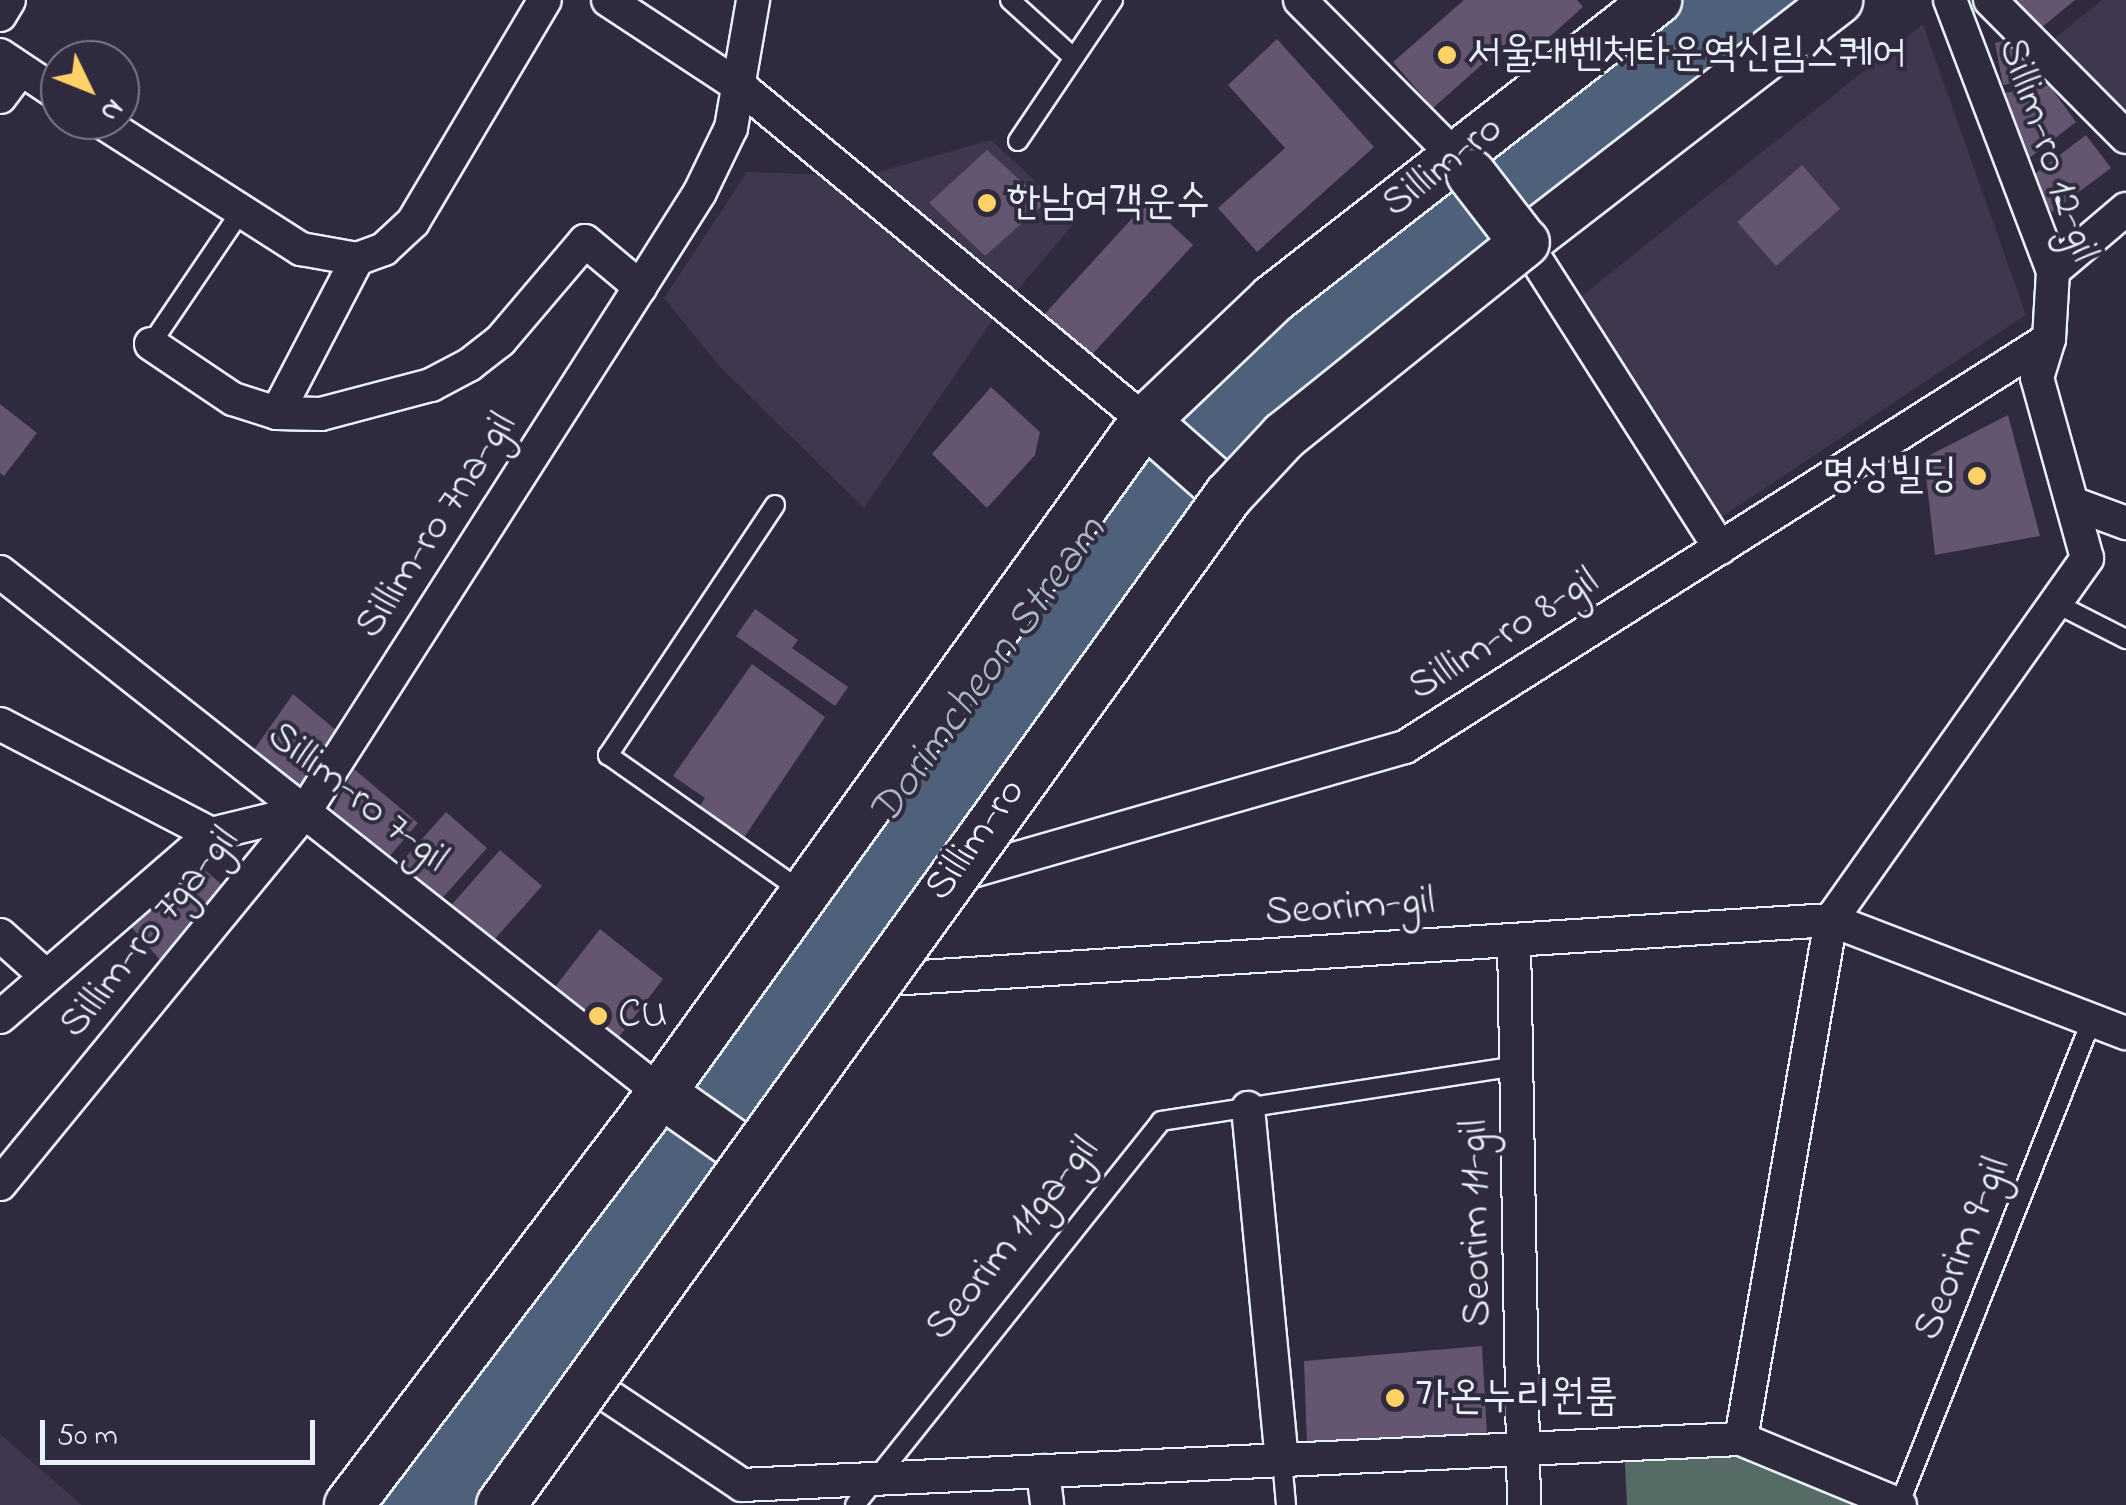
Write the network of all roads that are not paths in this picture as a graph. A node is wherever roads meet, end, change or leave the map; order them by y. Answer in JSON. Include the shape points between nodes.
{"nodes":[{"id":1,"x":9,"y":0,"type":"edge"},
{"id":2,"x":545,"y":0,"type":"edge"},
{"id":3,"x":608,"y":0,"type":"edge"},
{"id":4,"x":754,"y":0,"type":"edge"},
{"id":5,"x":1010,"y":0,"type":"edge"},
{"id":6,"x":1113,"y":0,"type":"edge"},
{"id":7,"x":1300,"y":0,"type":"edge"},
{"id":8,"x":1657,"y":0,"type":"edge"},
{"id":9,"x":1838,"y":0,"type":"edge"},
{"id":10,"x":1950,"y":0,"type":"edge"},
{"id":11,"x":1990,"y":0,"type":"edge"},
{"id":12,"x":0,"y":15,"type":"edge"},
{"id":13,"x":1074,"y":58,"type":"junction"},
{"id":14,"x":10,"y":63,"type":"edge"},
{"id":15,"x":40,"y":82,"type":"edge"},
{"id":16,"x":742,"y":88,"type":"junction"},
{"id":17,"x":0,"y":98,"type":"edge"},
{"id":18,"x":2126,"y":136,"type":"edge"},
{"id":19,"x":130,"y":140,"type":"edge"},
{"id":20,"x":1018,"y":141,"type":"dead end"},
{"id":21,"x":1464,"y":166,"type":"junction"},
{"id":22,"x":2126,"y":209,"type":"edge"},
{"id":23,"x":241,"y":211,"type":"junction"},
{"id":24,"x":1522,"y":239,"type":"junction"},
{"id":25,"x":357,"y":259,"type":"junction"},
{"id":26,"x":2053,"y":271,"type":"junction"},
{"id":27,"x":640,"y":286,"type":"junction"},
{"id":28,"x":2048,"y":339,"type":"junction"},
{"id":29,"x":150,"y":344,"type":"joint"},
{"id":30,"x":277,"y":413,"type":"junction"},
{"id":31,"x":1145,"y":421,"type":"junction"},
{"id":32,"x":1226,"y":493,"type":"junction"},
{"id":33,"x":2072,"y":504,"type":"junction"},
{"id":34,"x":775,"y":505,"type":"dead end"},
{"id":35,"x":2126,"y":522,"type":"edge"},
{"id":36,"x":1720,"y":548,"type":"junction"},
{"id":37,"x":0,"y":572,"type":"edge"},
{"id":38,"x":2055,"y":603,"type":"junction"},
{"id":39,"x":2126,"y":638,"type":"edge"},
{"id":40,"x":0,"y":724,"type":"edge"},
{"id":41,"x":305,"y":811,"type":"junction"},
{"id":42,"x":210,"y":834,"type":"junction"},
{"id":43,"x":948,"y":878,"type":"junction"},
{"id":44,"x":804,"y":893,"type":"junction"},
{"id":45,"x":1831,"y":920,"type":"junction"},
{"id":46,"x":0,"y":935,"type":"edge"},
{"id":47,"x":1514,"y":940,"type":"junction"},
{"id":48,"x":46,"y":976,"type":"junction"},
{"id":49,"x":874,"y":980,"type":"junction"},
{"id":50,"x":0,"y":1017,"type":"edge"},
{"id":51,"x":2092,"y":1019,"type":"junction"},
{"id":52,"x":2126,"y":1032,"type":"edge"},
{"id":53,"x":1517,"y":1066,"type":"junction"},
{"id":54,"x":661,"y":1093,"type":"junction"},
{"id":55,"x":1248,"y":1108,"type":"junction"},
{"id":56,"x":748,"y":1156,"type":"junction"},
{"id":57,"x":0,"y":1184,"type":"edge"},
{"id":58,"x":592,"y":1385,"type":"junction"},
{"id":59,"x":1741,"y":1439,"type":"junction"},
{"id":60,"x":1523,"y":1449,"type":"junction"},
{"id":61,"x":1282,"y":1460,"type":"junction"},
{"id":62,"x":1043,"y":1471,"type":"junction"},
{"id":63,"x":876,"y":1478,"type":"junction"},
{"id":64,"x":350,"y":1505,"type":"edge"},
{"id":65,"x":501,"y":1505,"type":"edge"},
{"id":66,"x":855,"y":1505,"type":"edge"},
{"id":67,"x":1047,"y":1505,"type":"edge"},
{"id":68,"x":1286,"y":1505,"type":"edge"},
{"id":69,"x":1524,"y":1505,"type":"edge"},
{"id":70,"x":1900,"y":1505,"type":"edge"}],
"edges":[{"from":1,"to":12,"type":"street"},
{"from":2,"to":25,"type":"street","via":[[413,222],[384,249]]},
{"from":3,"to":16,"type":"street"},
{"from":4,"to":16,"type":"street","name":"Sillim-ro 7na-gil"},
{"from":5,"to":13,"type":"lane"},
{"from":6,"to":13,"type":"lane"},
{"from":7,"to":21,"type":"street"},
{"from":8,"to":21,"type":"main road","name":"Sillim-ro"},
{"from":9,"to":24,"type":"main road","name":"Sillim-ro"},
{"from":10,"to":26,"type":"street","name":"Sillim-ro 12-gil"},
{"from":11,"to":18,"type":"street"},
{"from":13,"to":20,"type":"lane"},
{"from":14,"to":15,"type":"street"},
{"from":14,"to":17,"type":"street"},
{"from":16,"to":27,"type":"street","name":"Sillim-ro 7na-gil","via":[[700,192]]},
{"from":16,"to":31,"type":"street"},
{"from":19,"to":23,"type":"street"},
{"from":21,"to":24,"type":"main road","bridge":true},
{"from":21,"to":31,"type":"main road","name":"Sillim-ro","via":[[1273,299]]},
{"from":22,"to":26,"type":"street"},
{"from":23,"to":25,"type":"street","via":[[314,255]]},
{"from":23,"to":29,"type":"lane"},
{"from":24,"to":32,"type":"main road","name":"Sillim-ro","bridge":true,"via":[[1284,436]]},
{"from":24,"to":36,"type":"street"},
{"from":25,"to":30,"type":"street"},
{"from":26,"to":28,"type":"street","name":"Sillim-ro 12-gil"},
{"from":27,"to":30,"type":"street","name":"Sillim-ro 7na-gil","via":[[585,241],[500,341],[469,366],[431,385],[321,414]]},
{"from":27,"to":41,"type":"street","name":"Sillim-ro 7na-gil"},
{"from":28,"to":33,"type":"street","name":"Sillim-ro 12-gil","via":[[2037,378]]},
{"from":28,"to":36,"type":"street","name":"Sillim-ro 8-gil"},
{"from":29,"to":30,"type":"street","name":"Sillim-ro 7na-gil","via":[[233,399]]},
{"from":31,"to":32,"type":"main road"},
{"from":31,"to":44,"type":"main road","name":"Sillim-ro"},
{"from":32,"to":43,"type":"main road","name":"Sillim-ro","bridge":true},
{"from":33,"to":35,"type":"street"},
{"from":33,"to":38,"type":"street","name":"Sillim-ro 12-gil","via":[[2087,558]]},
{"from":34,"to":44,"type":"lane","via":[[608,755]]},
{"from":36,"to":43,"type":"street","name":"Sillim-ro 8-gil","via":[[1405,747]]},
{"from":37,"to":41,"type":"street","name":"Sillim-ro 7-gil"},
{"from":38,"to":39,"type":"lane"},
{"from":38,"to":45,"type":"street","name":"Sillim-ro 12-gil"},
{"from":40,"to":42,"type":"street","name":"Sillim-ro 7ga-gil"},
{"from":41,"to":42,"type":"street","name":"Sillim-ro 7ga-gil"},
{"from":41,"to":54,"type":"street","name":"Sillim-ro 7-gil"},
{"from":41,"to":57,"type":"street","name":"Sillim-ro 7ga-gil"},
{"from":42,"to":48,"type":"street","name":"Sillim-ro 7ga-gil"},
{"from":43,"to":49,"type":"main road","name":"Sillim-ro","bridge":true},
{"from":44,"to":54,"type":"main road","name":"Sillim-ro"},
{"from":45,"to":47,"type":"street","name":"Seorim-gil"},
{"from":45,"to":51,"type":"street","name":"Seorim-gil"},
{"from":45,"to":59,"type":"street"},
{"from":46,"to":48,"type":"street"},
{"from":47,"to":49,"type":"street","name":"Seorim-gil"},
{"from":47,"to":53,"type":"street","name":"Seorim 11-gil"},
{"from":48,"to":50,"type":"street","name":"Sillim-ro 7ga-gil"},
{"from":49,"to":56,"type":"main road","name":"Sillim-ro","bridge":true},
{"from":51,"to":52,"type":"street","name":"Seorim-gil"},
{"from":51,"to":70,"type":"lane","name":"Seorim 9-gil"},
{"from":53,"to":55,"type":"lane","name":"Seorim 11ga-gil"},
{"from":53,"to":60,"type":"street","name":"Seorim 11-gil"},
{"from":54,"to":56,"type":"main road"},
{"from":54,"to":64,"type":"main road","name":"Sillim-ro"},
{"from":55,"to":61,"type":"street"},
{"from":55,"to":63,"type":"lane","name":"Seorim 11ga-gil","via":[[1161,1121]]},
{"from":56,"to":58,"type":"main road","name":"Sillim-ro","bridge":true},
{"from":58,"to":63,"type":"street","via":[[742,1484]]},
{"from":58,"to":65,"type":"main road","name":"Sillim-ro","bridge":true},
{"from":59,"to":60,"type":"street"},
{"from":59,"to":70,"type":"street"},
{"from":60,"to":61,"type":"street"},
{"from":60,"to":69,"type":"street","name":"Seorim 11-gil"},
{"from":61,"to":62,"type":"street"},
{"from":61,"to":68,"type":"lane"},
{"from":62,"to":63,"type":"street"},
{"from":62,"to":67,"type":"street"},
{"from":63,"to":66,"type":"lane","name":"Seorim 11ga-gil"}]}
